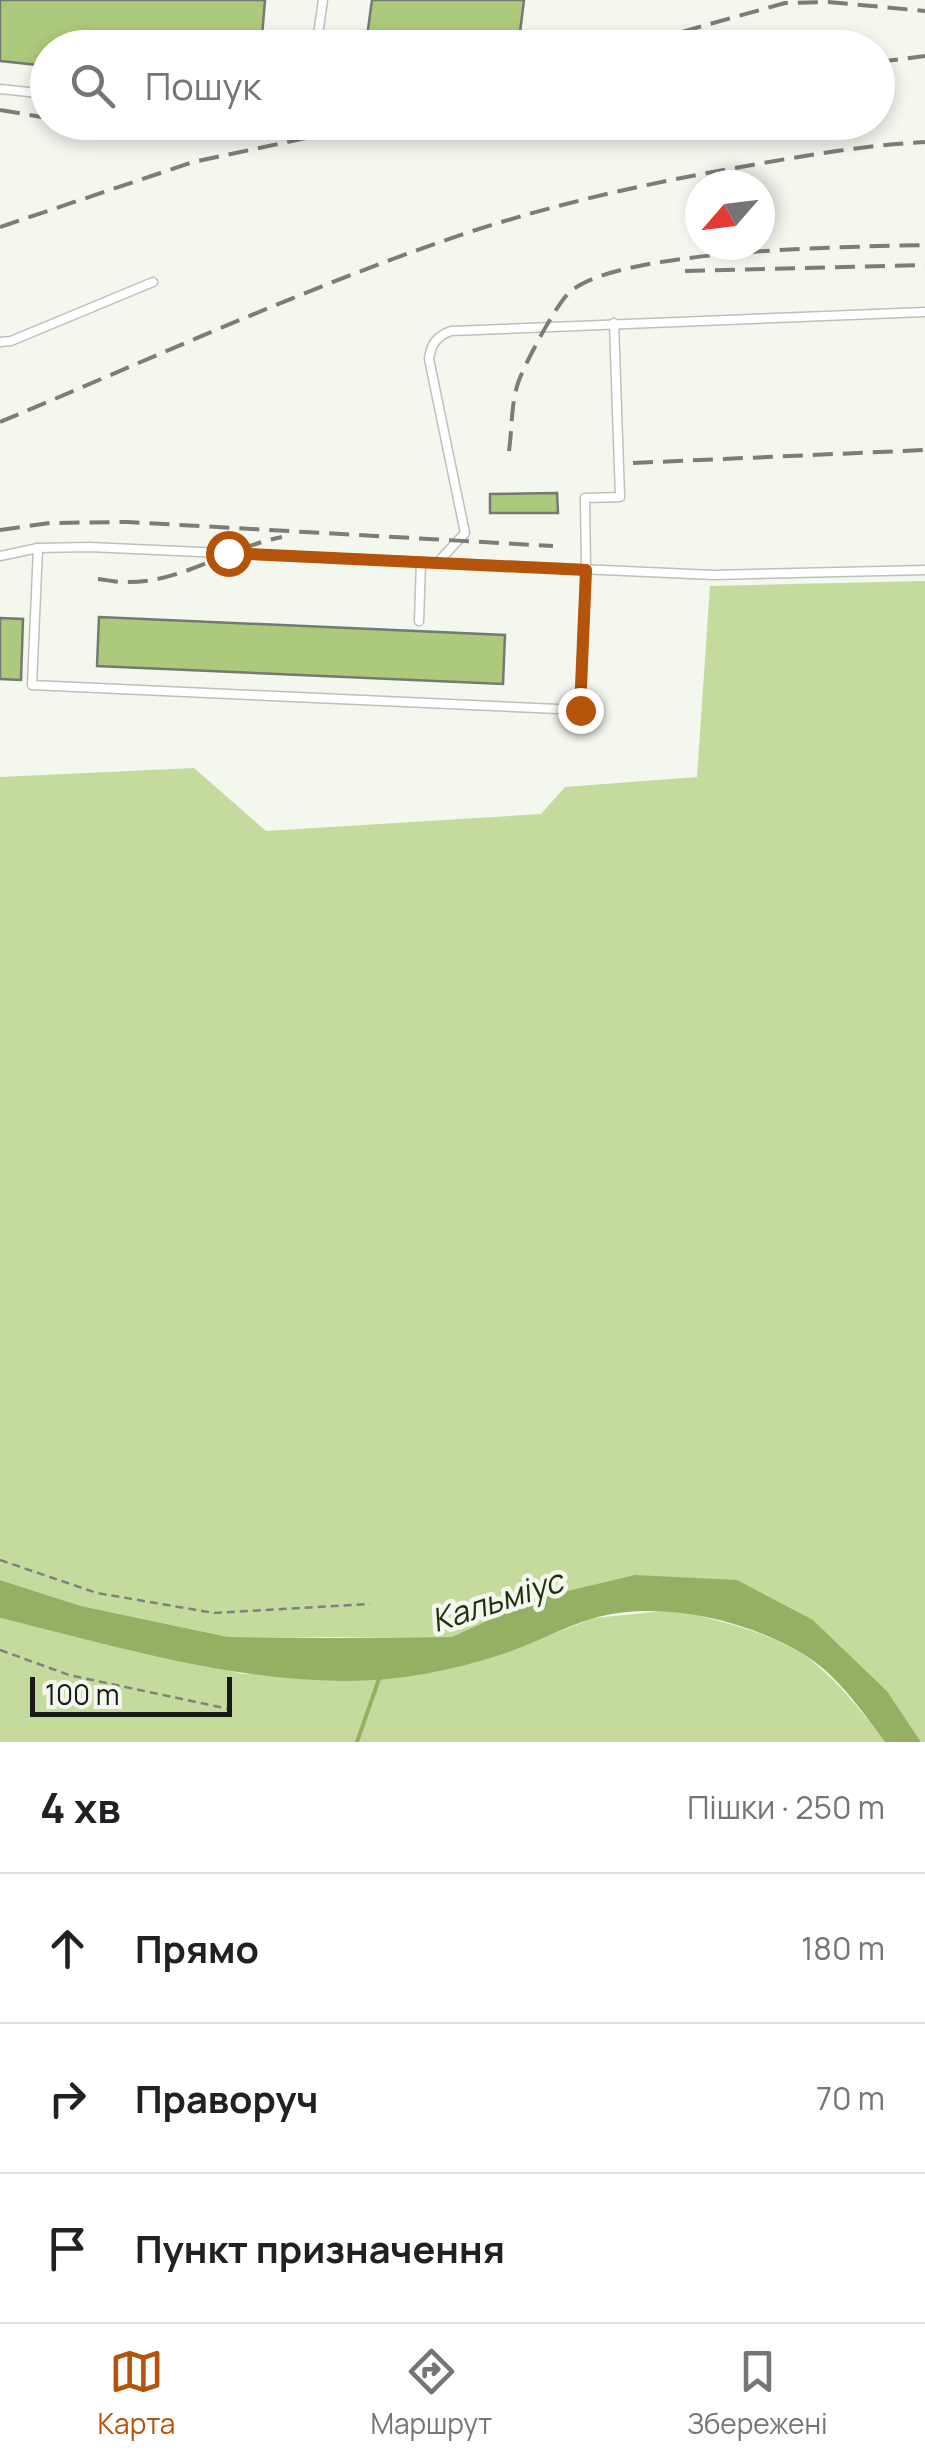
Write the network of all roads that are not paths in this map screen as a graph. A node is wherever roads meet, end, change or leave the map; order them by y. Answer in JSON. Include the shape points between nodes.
{"nodes":[{"id":1,"x":323,"y":0,"type":"edge"},
{"id":2,"x":319,"y":30,"type":"edge"},
{"id":3,"x":0,"y":89,"type":"edge"},
{"id":4,"x":30,"y":92,"type":"edge"},
{"id":5,"x":153,"y":282,"type":"dead end"},
{"id":6,"x":925,"y":312,"type":"edge"},
{"id":7,"x":614,"y":323,"type":"junction"},
{"id":8,"x":0,"y":342,"type":"edge"},
{"id":9,"x":38,"y":548,"type":"junction"},
{"id":10,"x":0,"y":556,"type":"edge"},
{"id":11,"x":421,"y":562,"type":"junction"},
{"id":12,"x":438,"y":563,"type":"junction"},
{"id":13,"x":586,"y":570,"type":"junction"},
{"id":14,"x":925,"y":570,"type":"edge"},
{"id":15,"x":420,"y":621,"type":"dead end"}],
"edges":[{"from":1,"to":2,"type":"lane"},
{"from":3,"to":4,"type":"lane"},
{"from":5,"to":8,"type":"lane"},
{"from":6,"to":7,"type":"lane"},
{"from":7,"to":12,"type":"lane","via":[[451,331],[435,340],[430,359],[465,533]]},
{"from":7,"to":13,"type":"lane","via":[[620,497],[585,498]]},
{"from":9,"to":10,"type":"lane"},
{"from":9,"to":11,"type":"lane"},
{"from":9,"to":13,"type":"lane","via":[[32,686],[580,710]]},
{"from":11,"to":12,"type":"lane"},
{"from":11,"to":15,"type":"lane"},
{"from":12,"to":13,"type":"lane"},
{"from":13,"to":14,"type":"lane"}]}
